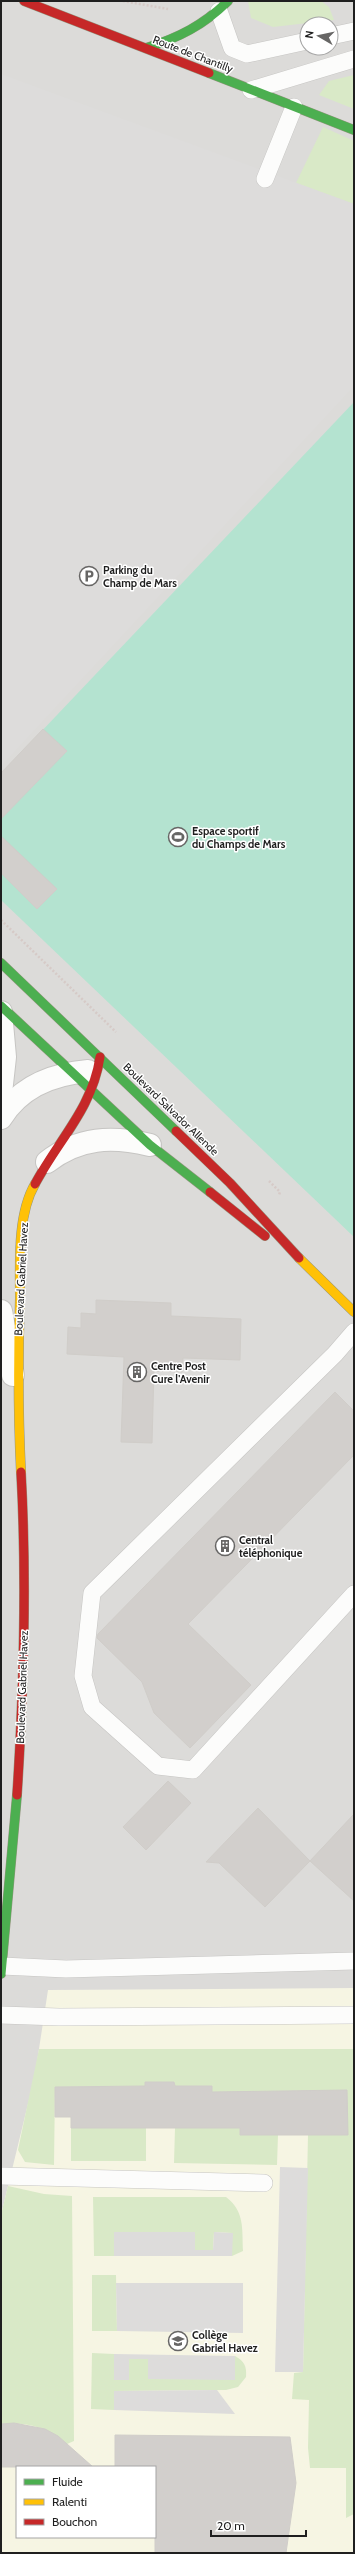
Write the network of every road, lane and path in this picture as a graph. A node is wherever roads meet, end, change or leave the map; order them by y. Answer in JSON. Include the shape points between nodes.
{"nodes":[{"id":1,"x":24,"y":1,"type":"edge"},
{"id":2,"x":122,"y":1,"type":"edge"},
{"id":3,"x":223,"y":6,"type":"edge"},
{"id":4,"x":173,"y":7,"type":"dead end"},
{"id":5,"x":354,"y":30,"type":"edge"},
{"id":6,"x":339,"y":34,"type":"edge"},
{"id":7,"x":299,"y":43,"type":"edge"},
{"id":8,"x":146,"y":48,"type":"junction"},
{"id":9,"x":354,"y":59,"type":"edge"},
{"id":10,"x":251,"y":90,"type":"junction"},
{"id":11,"x":294,"y":107,"type":"junction"},
{"id":12,"x":354,"y":130,"type":"edge"},
{"id":13,"x":265,"y":179,"type":"dead end"},
{"id":14,"x":1,"y":963,"type":"edge"},
{"id":15,"x":1,"y":1006,"type":"edge"},
{"id":16,"x":1,"y":1012,"type":"edge"},
{"id":17,"x":104,"y":1066,"type":"junction"},
{"id":18,"x":72,"y":1072,"type":"junction"},
{"id":19,"x":92,"y":1091,"type":"junction"},
{"id":20,"x":1,"y":1093,"type":"edge"},
{"id":21,"x":1,"y":1118,"type":"edge"},
{"id":22,"x":150,"y":1145,"type":"junction"},
{"id":23,"x":46,"y":1163,"type":"junction"},
{"id":24,"x":319,"y":1279,"type":"junction"},
{"id":25,"x":1,"y":1312,"type":"edge"},
{"id":26,"x":354,"y":1312,"type":"edge"},
{"id":27,"x":354,"y":1332,"type":"edge"},
{"id":28,"x":18,"y":1400,"type":"junction"},
{"id":29,"x":354,"y":1594,"type":"edge"},
{"id":30,"x":354,"y":1961,"type":"edge"},
{"id":31,"x":1,"y":1970,"type":"edge"},
{"id":32,"x":1,"y":2015,"type":"edge"},
{"id":33,"x":354,"y":2015,"type":"edge"},
{"id":34,"x":1,"y":2176,"type":"edge"},
{"id":35,"x":264,"y":2184,"type":"dead end"}],
"edges":[{"from":1,"to":8,"type":"main road","name":"Route de Chantilly"},
{"from":2,"to":4,"type":"path","via":[[167,10]]},
{"from":3,"to":7,"type":"lane","via":[[232,48],[239,53],[247,54]]},
{"from":3,"to":8,"type":"main road","via":[[190,33]]},
{"from":5,"to":6,"type":"lane"},
{"from":8,"to":10,"type":"main road","name":"Route de Chantilly"},
{"from":9,"to":10,"type":"lane"},
{"from":10,"to":11,"type":"main road","name":"Route de Chantilly"},
{"from":11,"to":12,"type":"main road","name":"Route de Chantilly"},
{"from":11,"to":13,"type":"lane"},
{"from":14,"to":17,"type":"main road","name":"Boulevard Salvador Allende"},
{"from":15,"to":18,"type":"main road","name":"Boulevard Salvador Allende"},
{"from":16,"to":20,"type":"street","via":[[5,1049]]},
{"from":17,"to":18,"type":"street"},
{"from":17,"to":19,"type":"main road","name":"Boulevard Gabriel Havez"},
{"from":17,"to":24,"type":"main road","name":"Boulevard Salvador Allende","via":[[230,1183]]},
{"from":18,"to":19,"type":"main road","name":"Boulevard Salvador Allende"},
{"from":18,"to":21,"type":"street","via":[[29,1088],[8,1106]]},
{"from":19,"to":22,"type":"main road","name":"Boulevard Salvador Allende"},
{"from":19,"to":23,"type":"main road","name":"Boulevard Gabriel Havez","via":[[79,1118]]},
{"from":22,"to":23,"type":"street","name":"Boulevard Gabriel Havez","via":[[117,1139],[86,1141],[59,1152]]},
{"from":22,"to":24,"type":"main road","name":"Boulevard Salvador Allende"},
{"from":23,"to":28,"type":"main road","name":"Boulevard Gabriel Havez","via":[[30,1192],[22,1227]]},
{"from":24,"to":26,"type":"main road","name":"Boulevard Salvador Allende"},
{"from":25,"to":28,"type":"street","name":"Boulevard Gabriel Havez"},
{"from":27,"to":29,"type":"lane","via":[[330,1360],[92,1593],[83,1676],[92,1707],[158,1766],[193,1770]]},
{"from":28,"to":31,"type":"main road","name":"Boulevard Gabriel Havez","via":[[24,1542],[23,1699],[15,1832]]},
{"from":30,"to":31,"type":"lane"},
{"from":32,"to":33,"type":"lane"},
{"from":34,"to":35,"type":"lane"}]}
